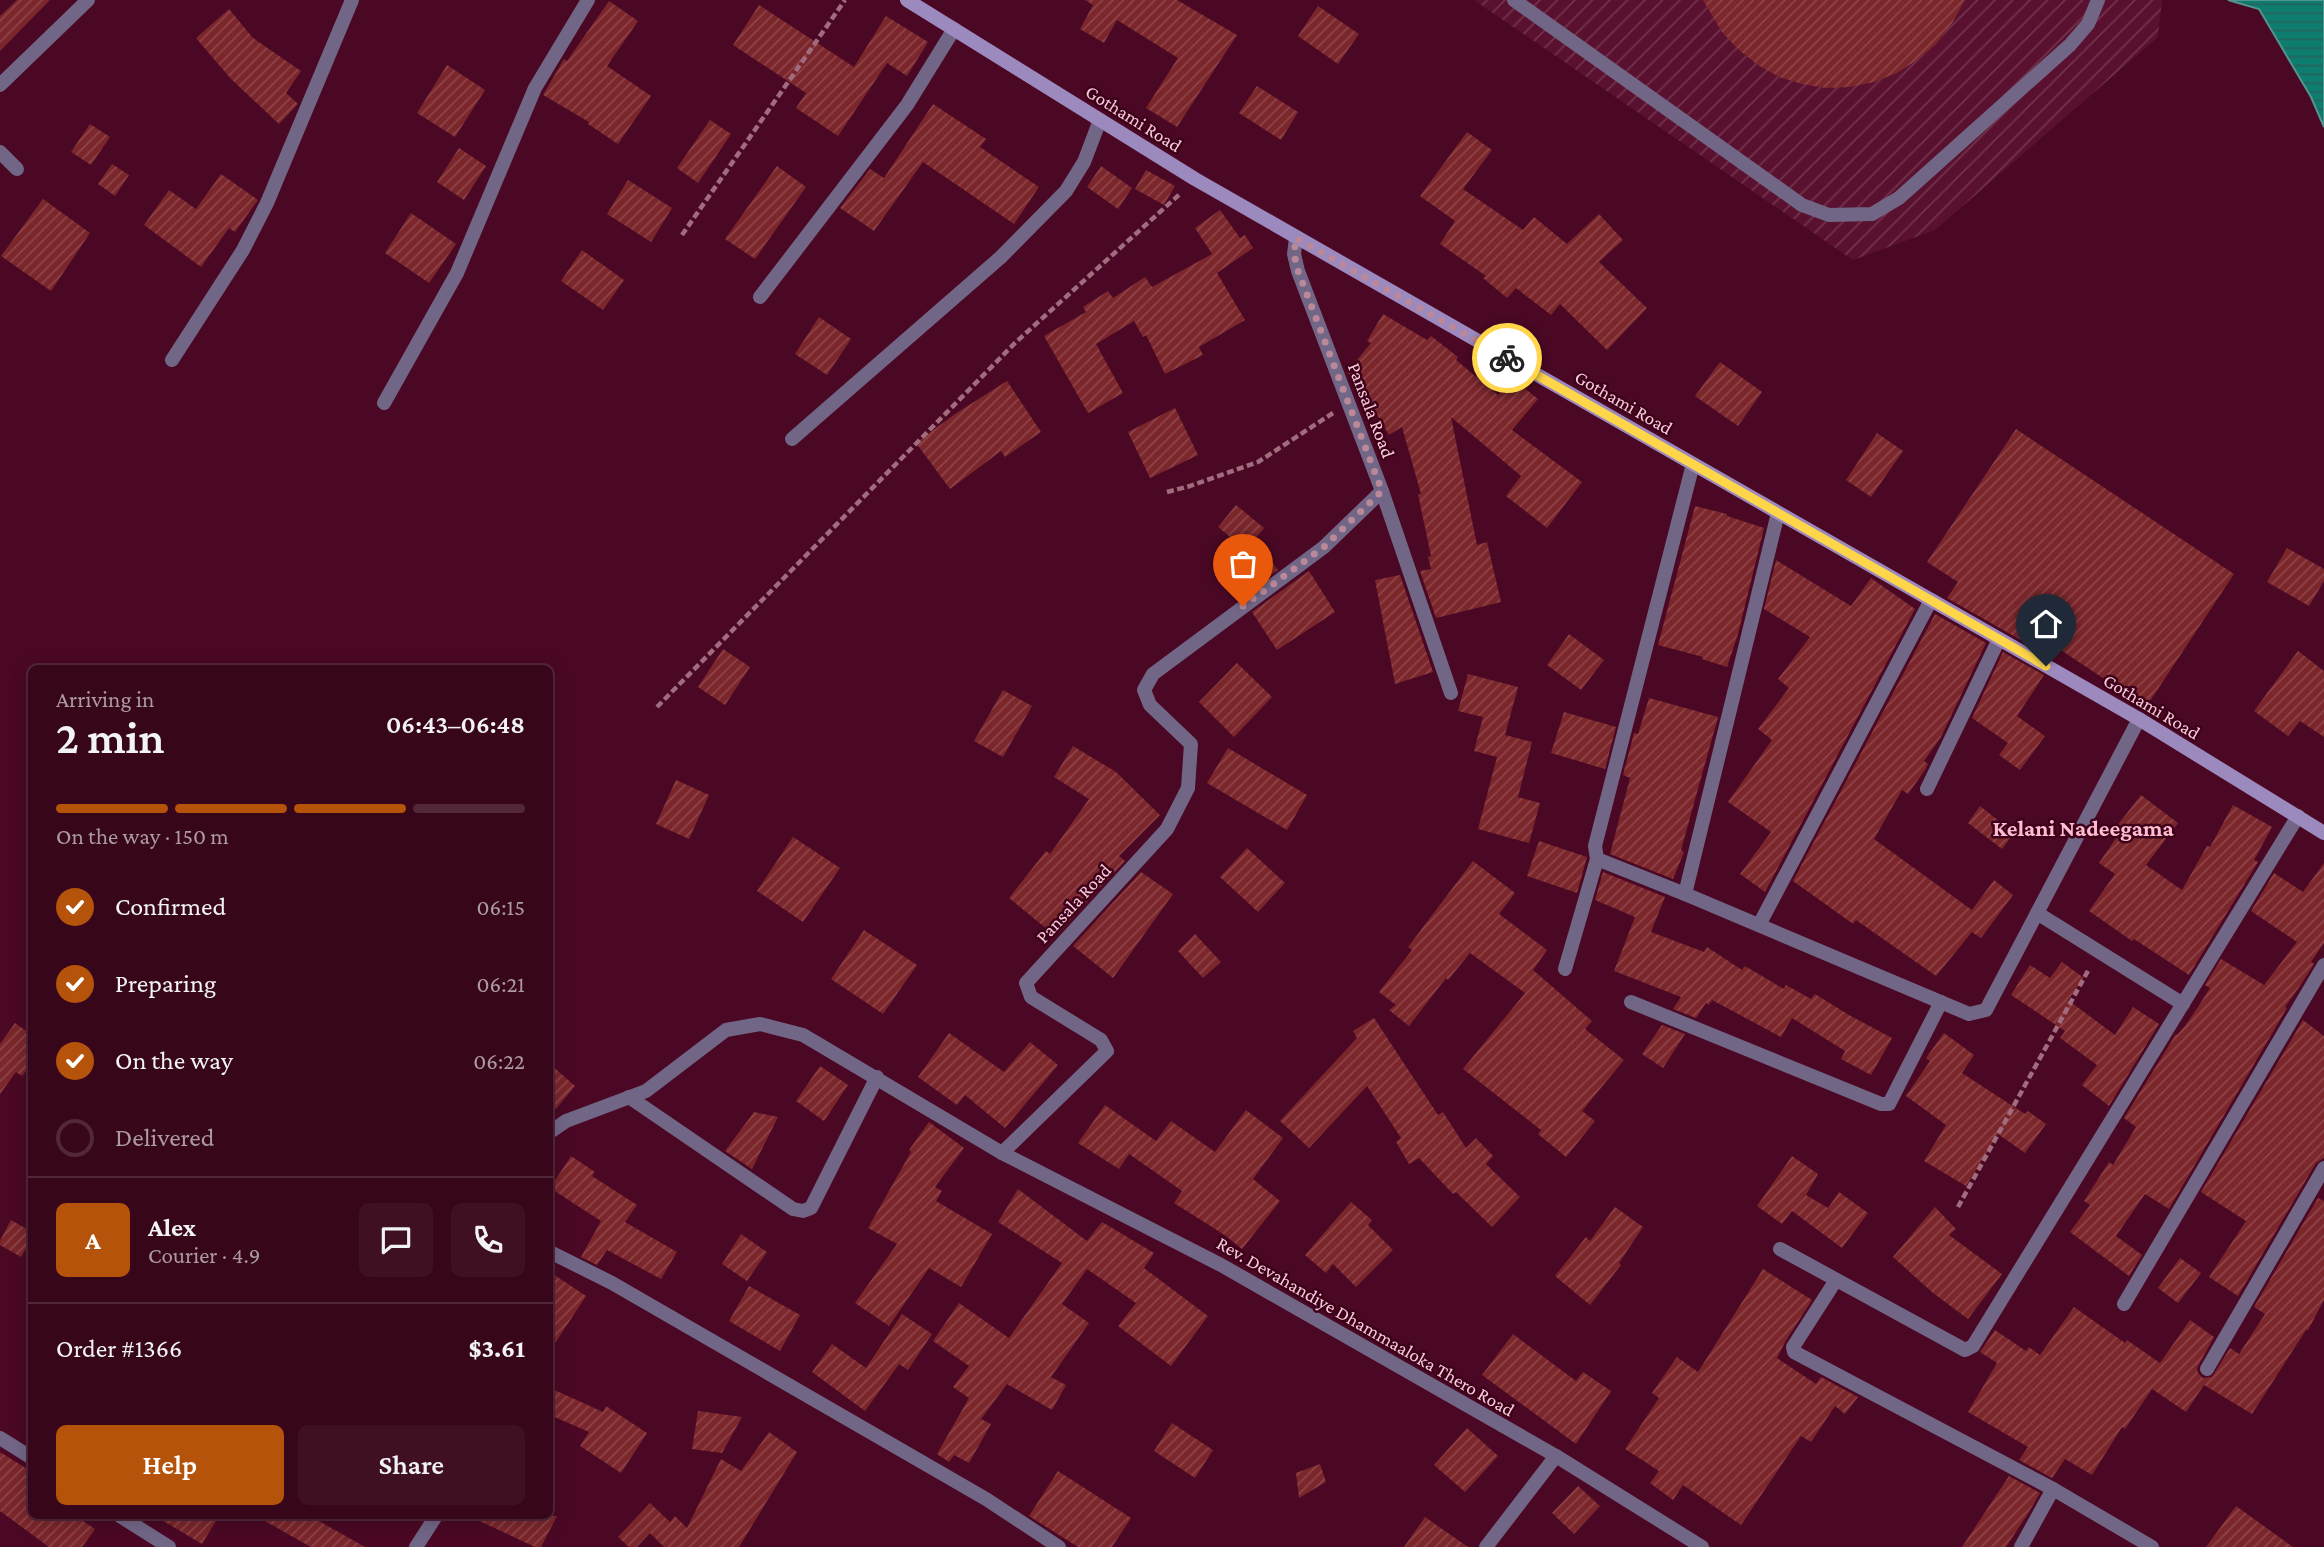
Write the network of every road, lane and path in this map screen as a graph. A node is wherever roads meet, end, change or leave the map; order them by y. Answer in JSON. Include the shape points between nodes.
{"nodes":[{"id":1,"x":88,"y":0,"type":"edge"},
{"id":2,"x":352,"y":0,"type":"edge"},
{"id":3,"x":588,"y":0,"type":"edge"},
{"id":4,"x":845,"y":0,"type":"edge"},
{"id":5,"x":907,"y":0,"type":"edge"},
{"id":6,"x":1514,"y":0,"type":"edge"},
{"id":7,"x":2098,"y":0,"type":"edge"},
{"id":8,"x":954,"y":29,"type":"junction"},
{"id":9,"x":0,"y":85,"type":"edge"},
{"id":10,"x":1100,"y":120,"type":"junction"},
{"id":11,"x":0,"y":152,"type":"edge"},
{"id":12,"x":17,"y":169,"type":"dead end"},
{"id":13,"x":1195,"y":179,"type":"junction"},
{"id":14,"x":682,"y":234,"type":"dead end"},
{"id":15,"x":1296,"y":238,"type":"junction"},
{"id":16,"x":760,"y":298,"type":"dead end"},
{"id":17,"x":172,"y":360,"type":"dead end"},
{"id":18,"x":383,"y":403,"type":"dead end"},
{"id":19,"x":1348,"y":403,"type":"junction"},
{"id":20,"x":792,"y":439,"type":"dead end"},
{"id":21,"x":1693,"y":464,"type":"junction"},
{"id":22,"x":1382,"y":491,"type":"junction"},
{"id":23,"x":1167,"y":492,"type":"dead end"},
{"id":24,"x":1777,"y":513,"type":"junction"},
{"id":25,"x":1931,"y":600,"type":"junction"},
{"id":26,"x":1999,"y":639,"type":"junction"},
{"id":27,"x":1451,"y":693,"type":"dead end"},
{"id":28,"x":657,"y":707,"type":"dead end"},
{"id":29,"x":2139,"y":719,"type":"junction"},
{"id":30,"x":1927,"y":789,"type":"dead end"},
{"id":31,"x":2298,"y":816,"type":"junction"},
{"id":32,"x":2324,"y":833,"type":"edge"},
{"id":33,"x":1597,"y":859,"type":"junction"},
{"id":34,"x":1685,"y":894,"type":"junction"},
{"id":35,"x":2037,"y":913,"type":"junction"},
{"id":36,"x":1759,"y":925,"type":"junction"},
{"id":37,"x":2099,"y":951,"type":"junction"},
{"id":38,"x":2324,"y":965,"type":"edge"},
{"id":39,"x":1565,"y":969,"type":"dead end"},
{"id":40,"x":1631,"y":1002,"type":"dead end"},
{"id":41,"x":1941,"y":1002,"type":"junction"},
{"id":42,"x":2183,"y":1004,"type":"junction"},
{"id":43,"x":877,"y":1077,"type":"junction"},
{"id":44,"x":629,"y":1097,"type":"junction"},
{"id":45,"x":553,"y":1130,"type":"edge"},
{"id":46,"x":1002,"y":1153,"type":"junction"},
{"id":47,"x":2324,"y":1168,"type":"edge"},
{"id":48,"x":1958,"y":1207,"type":"dead end"},
{"id":49,"x":1780,"y":1249,"type":"dead end"},
{"id":50,"x":553,"y":1254,"type":"edge"},
{"id":51,"x":1836,"y":1280,"type":"junction"},
{"id":52,"x":2124,"y":1304,"type":"dead end"},
{"id":53,"x":2207,"y":1369,"type":"dead end"},
{"id":54,"x":0,"y":1438,"type":"edge"},
{"id":55,"x":28,"y":1456,"type":"edge"},
{"id":56,"x":1556,"y":1456,"type":"junction"},
{"id":57,"x":2053,"y":1489,"type":"junction"},
{"id":58,"x":126,"y":1519,"type":"edge"},
{"id":59,"x":434,"y":1519,"type":"edge"},
{"id":60,"x":170,"y":1547,"type":"edge"},
{"id":61,"x":415,"y":1547,"type":"edge"},
{"id":62,"x":1059,"y":1547,"type":"edge"},
{"id":63,"x":1486,"y":1547,"type":"edge"},
{"id":64,"x":1702,"y":1547,"type":"edge"},
{"id":65,"x":2021,"y":1547,"type":"edge"},
{"id":66,"x":2152,"y":1547,"type":"edge"}],
"edges":[{"from":1,"to":9,"type":"street"},
{"from":2,"to":17,"type":"street","via":[[267,203],[243,250]]},
{"from":3,"to":18,"type":"street","via":[[535,88],[457,274]]},
{"from":4,"to":14,"type":"path"},
{"from":5,"to":8,"type":"street","name":"Gothami Road"},
{"from":6,"to":7,"type":"street","via":[[1802,205],[1829,215],[1872,214],[1899,198],[2070,45],[2088,24]]},
{"from":8,"to":10,"type":"street","name":"Gothami Road"},
{"from":8,"to":16,"type":"street","via":[[907,105]]},
{"from":10,"to":13,"type":"street","name":"Gothami Road"},
{"from":10,"to":20,"type":"street","via":[[1084,162],[1066,191],[1001,257]]},
{"from":11,"to":12,"type":"street"},
{"from":13,"to":15,"type":"street","name":"Gothami Road"},
{"from":13,"to":28,"type":"path","via":[[1016,342]]},
{"from":15,"to":19,"type":"street","name":"Pansala Road","via":[[1298,271]]},
{"from":15,"to":21,"type":"street","name":"Gothami Road"},
{"from":19,"to":22,"type":"street","name":"Pansala Road"},
{"from":19,"to":23,"type":"path","via":[[1258,462]]},
{"from":21,"to":24,"type":"street","name":"Gothami Road"},
{"from":21,"to":33,"type":"street","via":[[1595,846]]},
{"from":22,"to":27,"type":"street"},
{"from":22,"to":46,"type":"street","name":"Pansala Road","via":[[1324,547],[1153,674],[1144,690],[1150,705],[1191,744],[1188,788],[1167,829],[1026,983],[1031,997],[1101,1040],[1107,1051]]},
{"from":24,"to":25,"type":"street","name":"Gothami Road"},
{"from":24,"to":34,"type":"street"},
{"from":25,"to":26,"type":"street","name":"Gothami Road"},
{"from":25,"to":36,"type":"street"},
{"from":26,"to":29,"type":"street","name":"Gothami Road"},
{"from":26,"to":30,"type":"street"},
{"from":29,"to":31,"type":"street","name":"Gothami Road"},
{"from":29,"to":35,"type":"street"},
{"from":31,"to":32,"type":"street","name":"Gothami Road"},
{"from":31,"to":42,"type":"street"},
{"from":33,"to":34,"type":"street"},
{"from":33,"to":39,"type":"street"},
{"from":34,"to":36,"type":"street"},
{"from":35,"to":37,"type":"street"},
{"from":35,"to":41,"type":"street","via":[[1986,1010],[1969,1014]]},
{"from":36,"to":41,"type":"street"},
{"from":37,"to":42,"type":"street"},
{"from":37,"to":48,"type":"path"},
{"from":38,"to":52,"type":"street"},
{"from":40,"to":41,"type":"street","via":[[1881,1104],[1889,1104]]},
{"from":42,"to":51,"type":"street","via":[[1973,1346],[1965,1350]]},
{"from":43,"to":44,"type":"street","via":[[803,1035],[760,1024],[726,1030],[646,1091]]},
{"from":43,"to":44,"type":"street","via":[[811,1208],[803,1211],[793,1209]]},
{"from":43,"to":46,"type":"street"},
{"from":44,"to":45,"type":"street"},
{"from":46,"to":56,"type":"street","name":"Rev. Devahandiye Dhammaaloka Thero Road","via":[[1221,1265]]},
{"from":47,"to":53,"type":"street"},
{"from":49,"to":51,"type":"street"},
{"from":50,"to":62,"type":"street","via":[[915,1457]]},
{"from":51,"to":57,"type":"street","via":[[1794,1352]]},
{"from":54,"to":55,"type":"street"},
{"from":56,"to":63,"type":"street"},
{"from":56,"to":64,"type":"street","name":"Rev. Devahandiye Dhammaaloka Thero Road"},
{"from":57,"to":65,"type":"street"},
{"from":57,"to":66,"type":"street"},
{"from":58,"to":60,"type":"street"},
{"from":59,"to":61,"type":"street"}]}
